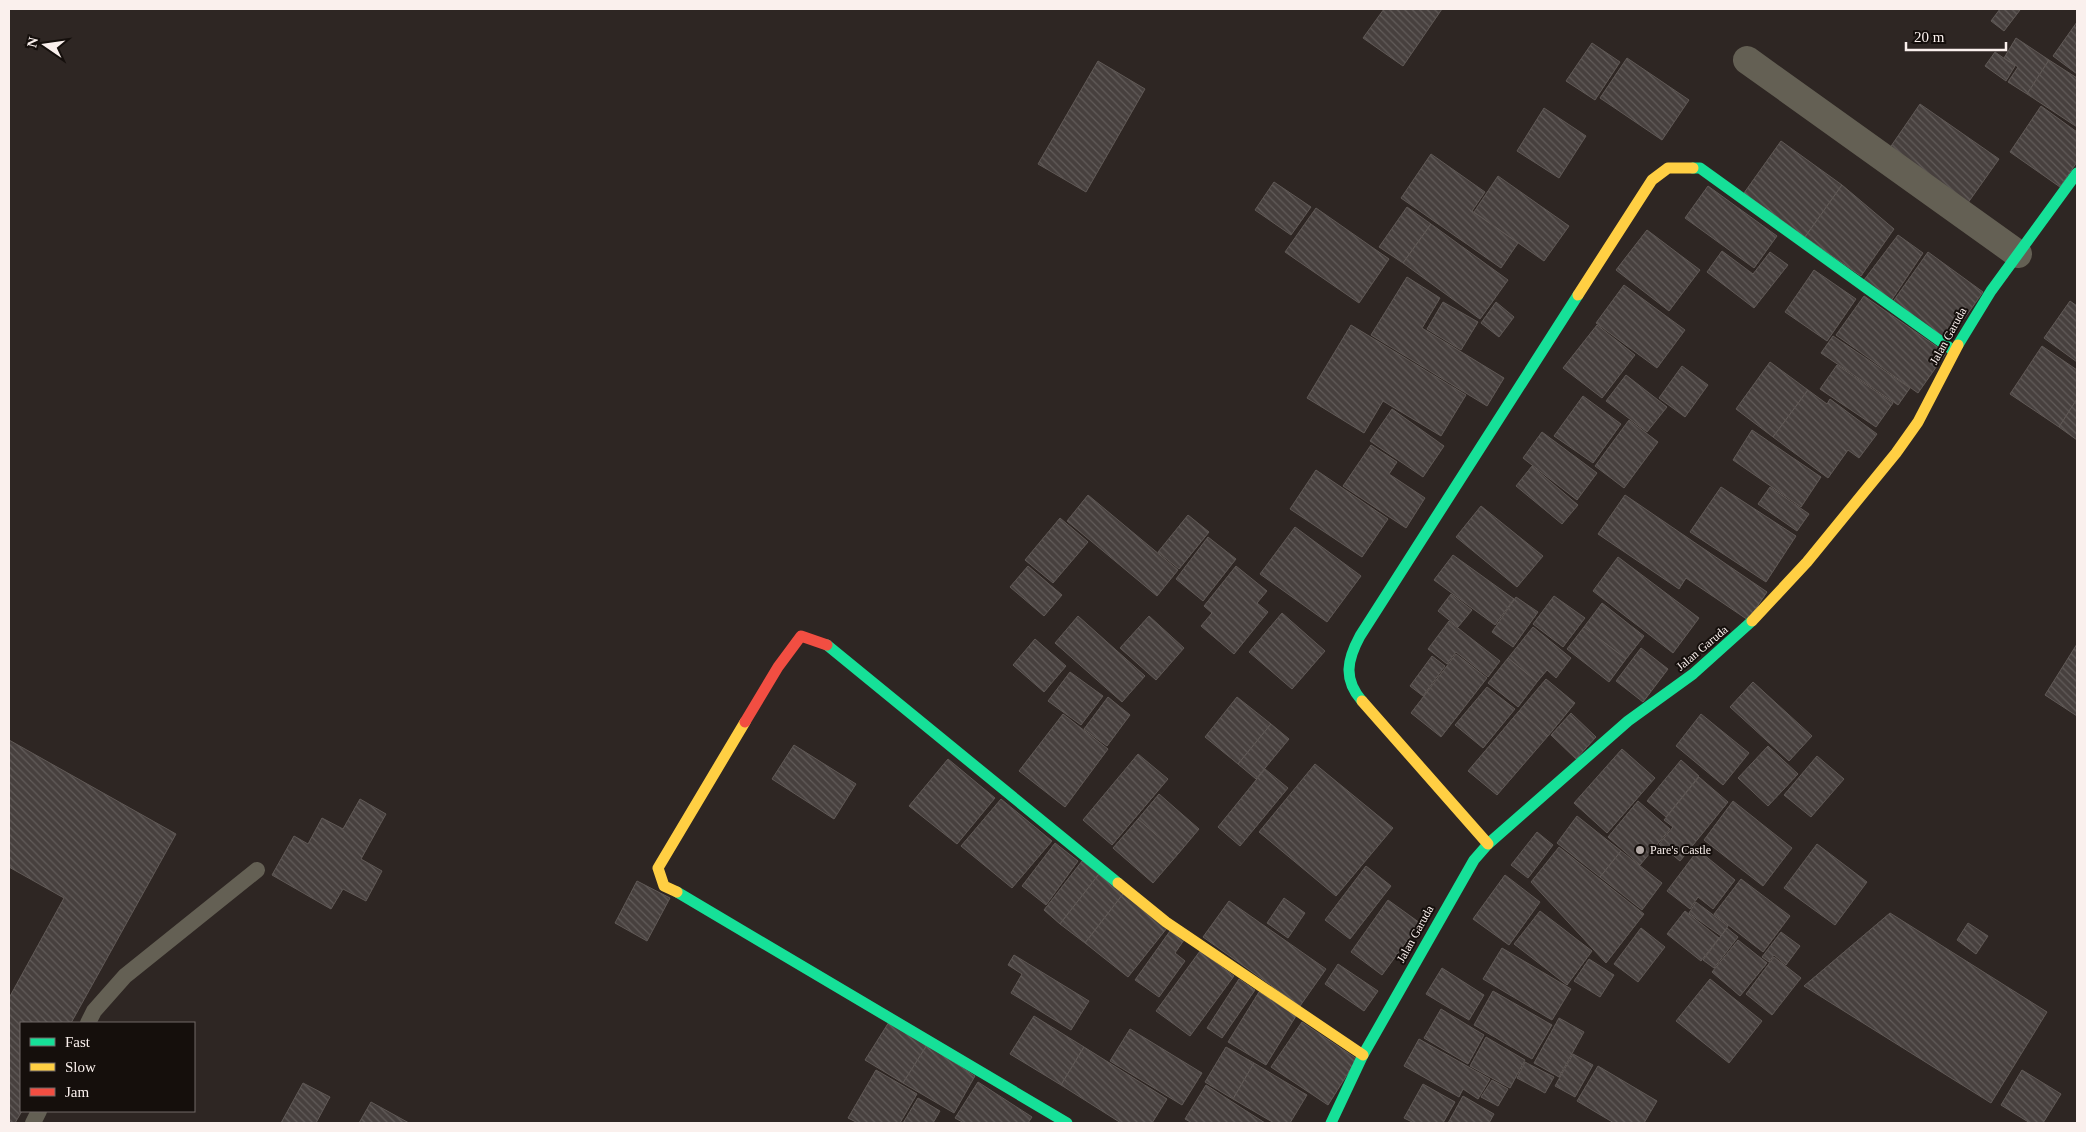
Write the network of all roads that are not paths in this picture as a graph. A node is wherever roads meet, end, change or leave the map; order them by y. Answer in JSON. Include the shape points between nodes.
{"nodes":[{"id":1,"x":1747,"y":60,"type":"dead end"},
{"id":2,"x":2077,"y":174,"type":"edge"},
{"id":3,"x":2018,"y":254,"type":"junction"},
{"id":4,"x":1954,"y":352,"type":"junction"},
{"id":5,"x":1488,"y":844,"type":"junction"},
{"id":6,"x":257,"y":870,"type":"dead end"},
{"id":7,"x":88,"y":1022,"type":"edge"},
{"id":8,"x":1363,"y":1055,"type":"junction"},
{"id":9,"x":38,"y":1112,"type":"edge"},
{"id":10,"x":32,"y":1123,"type":"edge"},
{"id":11,"x":1068,"y":1123,"type":"edge"},
{"id":12,"x":1331,"y":1123,"type":"edge"}],
"edges":[{"from":1,"to":3,"type":"street"},
{"from":2,"to":3,"type":"street","name":"Jalan Garuda"},
{"from":3,"to":4,"type":"street","name":"Jalan Garuda","via":[[1981,306]]},
{"from":4,"to":5,"type":"street","name":"Jalan Garuda","via":[[1907,438],[1785,588],[1719,654],[1628,721]]},
{"from":4,"to":5,"type":"street","via":[[1700,168],[1668,168],[1652,180],[1377,609],[1354,648],[1347,669],[1351,688]]},
{"from":5,"to":8,"type":"street","name":"Jalan Garuda","via":[[1464,875]]},
{"from":6,"to":7,"type":"lane","via":[[125,976],[94,1011]]},
{"from":8,"to":11,"type":"street","via":[[1166,922],[828,646],[801,636],[778,667],[658,868],[664,886]]},
{"from":8,"to":12,"type":"street","name":"Jalan Garuda"},
{"from":9,"to":10,"type":"lane"}]}
